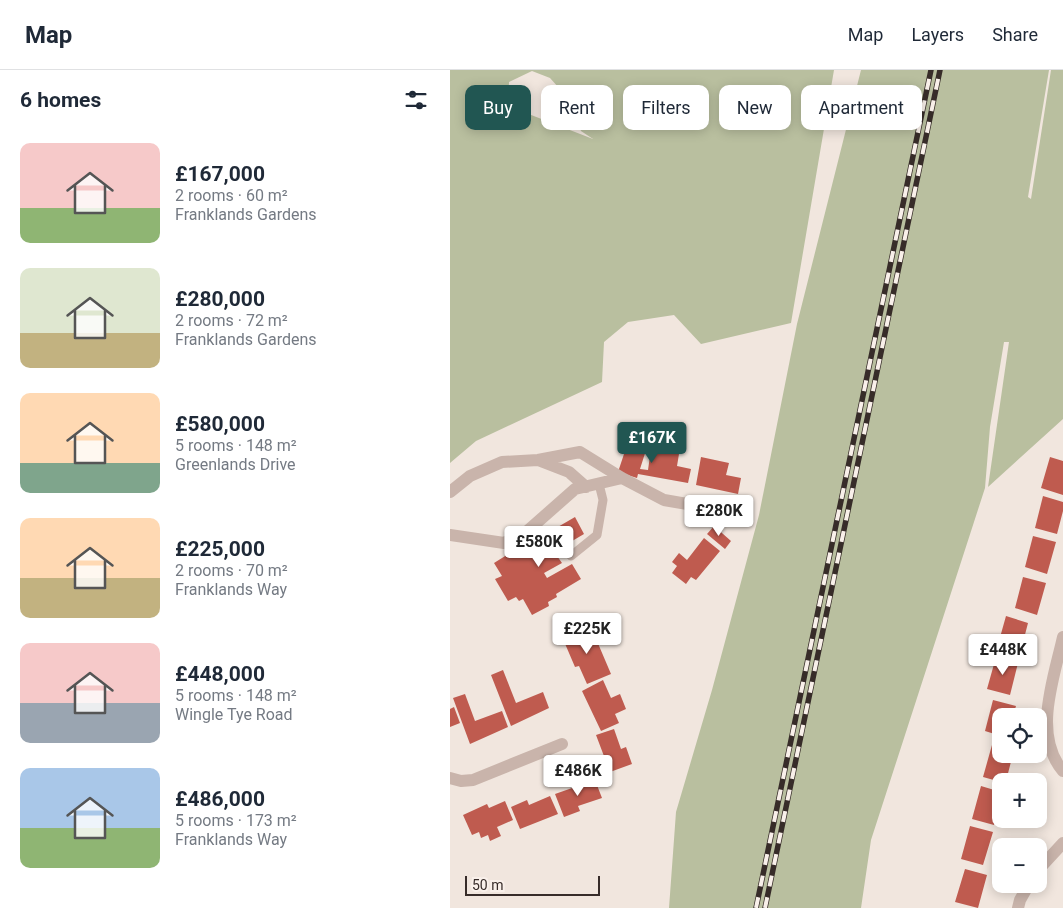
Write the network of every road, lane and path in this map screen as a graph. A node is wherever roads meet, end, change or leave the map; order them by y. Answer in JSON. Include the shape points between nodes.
{"nodes":[{"id":1,"x":538,"y":460,"type":"junction"},
{"id":2,"x":622,"y":478,"type":"junction"},
{"id":3,"x":599,"y":484,"type":"junction"},
{"id":4,"x":586,"y":487,"type":"junction"},
{"id":5,"x":450,"y":492,"type":"edge"},
{"id":6,"x":733,"y":512,"type":"dead end"},
{"id":7,"x":450,"y":535,"type":"edge"},
{"id":8,"x":571,"y":556,"type":"dead end"},
{"id":9,"x":1063,"y":637,"type":"edge"},
{"id":10,"x":562,"y":744,"type":"dead end"},
{"id":11,"x":1063,"y":772,"type":"edge"},
{"id":12,"x":450,"y":778,"type":"edge"},
{"id":13,"x":1063,"y":842,"type":"edge"},
{"id":14,"x":1047,"y":860,"type":"edge"},
{"id":15,"x":1024,"y":893,"type":"edge"},
{"id":16,"x":1018,"y":908,"type":"edge"}],
"edges":[{"from":1,"to":2,"type":"street","via":[[580,452]]},
{"from":1,"to":4,"type":"street","via":[[569,472]]},
{"from":1,"to":5,"type":"street","via":[[502,462],[470,476]]},
{"from":2,"to":3,"type":"street"},
{"from":2,"to":6,"type":"street","via":[[664,500]]},
{"from":3,"to":4,"type":"street"},
{"from":3,"to":8,"type":"lane","via":[[603,500],[597,535]]},
{"from":4,"to":7,"type":"street","via":[[575,489],[524,534],[504,543]]},
{"from":9,"to":11,"type":"street","via":[[1047,706],[1047,736]]},
{"from":10,"to":12,"type":"street","via":[[472,780]]},
{"from":13,"to":14,"type":"street"},
{"from":15,"to":16,"type":"street"}]}
